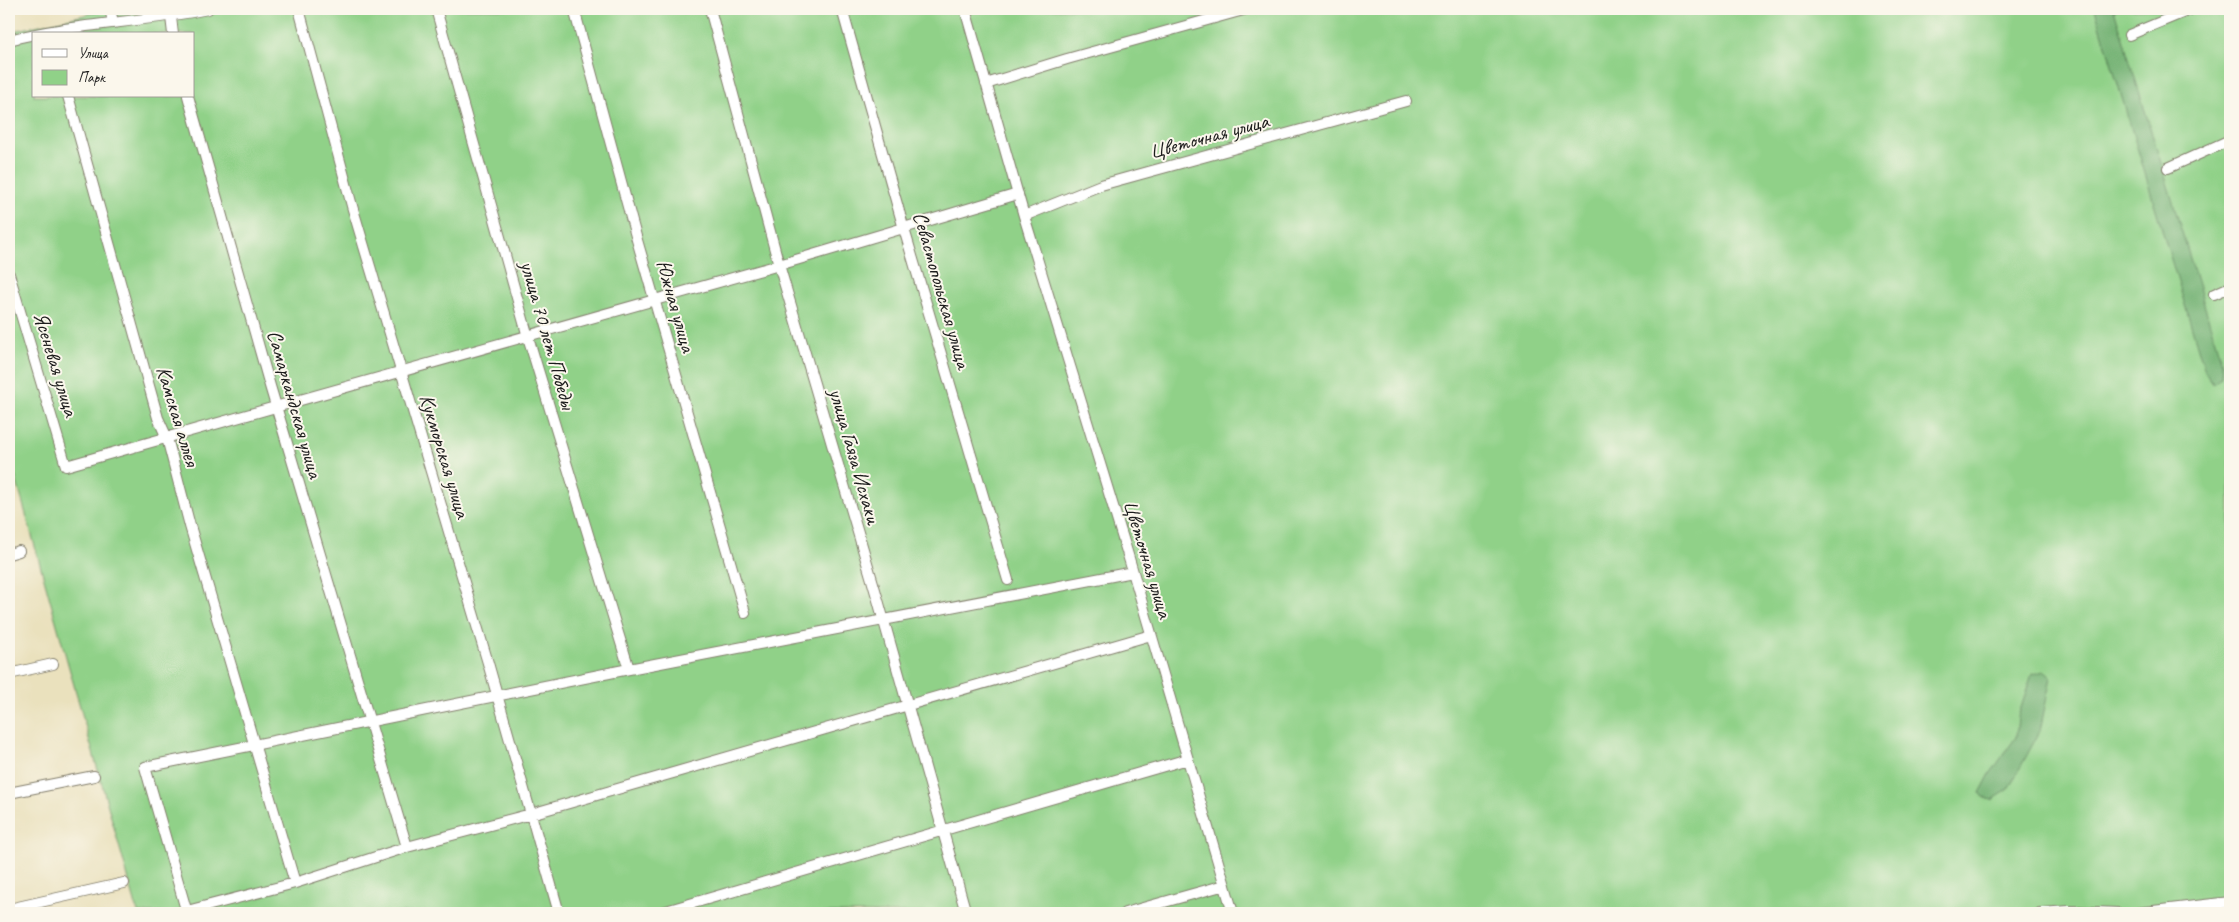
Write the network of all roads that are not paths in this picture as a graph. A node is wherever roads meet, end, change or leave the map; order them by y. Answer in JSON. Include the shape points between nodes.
{"nodes":[{"id":1,"x":110,"y":9,"type":"edge"},
{"id":2,"x":208,"y":9,"type":"edge"},
{"id":3,"x":299,"y":9,"type":"edge"},
{"id":4,"x":436,"y":9,"type":"edge"},
{"id":5,"x":574,"y":9,"type":"edge"},
{"id":6,"x":710,"y":9,"type":"edge"},
{"id":7,"x":842,"y":9,"type":"edge"},
{"id":8,"x":965,"y":9,"type":"edge"},
{"id":9,"x":1247,"y":9,"type":"edge"},
{"id":10,"x":2192,"y":9,"type":"edge"},
{"id":11,"x":171,"y":16,"type":"junction"},
{"id":12,"x":114,"y":22,"type":"junction"},
{"id":13,"x":49,"y":32,"type":"edge"},
{"id":14,"x":173,"y":32,"type":"edge"},
{"id":15,"x":32,"y":35,"type":"edge"},
{"id":16,"x":2129,"y":35,"type":"dead end"},
{"id":17,"x":9,"y":40,"type":"edge"},
{"id":18,"x":986,"y":84,"type":"junction"},
{"id":19,"x":69,"y":98,"type":"edge"},
{"id":20,"x":189,"y":98,"type":"edge"},
{"id":21,"x":1406,"y":101,"type":"dead end"},
{"id":22,"x":2230,"y":140,"type":"edge"},
{"id":23,"x":2168,"y":168,"type":"dead end"},
{"id":24,"x":1018,"y":194,"type":"junction"},
{"id":25,"x":1024,"y":216,"type":"junction"},
{"id":26,"x":904,"y":229,"type":"junction"},
{"id":27,"x":779,"y":265,"type":"junction"},
{"id":28,"x":9,"y":274,"type":"edge"},
{"id":29,"x":2230,"y":287,"type":"edge"},
{"id":30,"x":2214,"y":294,"type":"dead end"},
{"id":31,"x":654,"y":300,"type":"junction"},
{"id":32,"x":528,"y":336,"type":"junction"},
{"id":33,"x":401,"y":372,"type":"junction"},
{"id":34,"x":276,"y":407,"type":"junction"},
{"id":35,"x":167,"y":438,"type":"junction"},
{"id":36,"x":1133,"y":572,"type":"junction"},
{"id":37,"x":1008,"y":580,"type":"dead end"},
{"id":38,"x":745,"y":613,"type":"dead end"},
{"id":39,"x":884,"y":621,"type":"junction"},
{"id":40,"x":1151,"y":635,"type":"junction"},
{"id":41,"x":53,"y":664,"type":"dead end"},
{"id":42,"x":629,"y":669,"type":"junction"},
{"id":43,"x":9,"y":674,"type":"edge"},
{"id":44,"x":498,"y":696,"type":"junction"},
{"id":45,"x":907,"y":705,"type":"junction"},
{"id":46,"x":370,"y":722,"type":"junction"},
{"id":47,"x":256,"y":745,"type":"junction"},
{"id":48,"x":1188,"y":759,"type":"junction"},
{"id":49,"x":94,"y":776,"type":"dead end"},
{"id":50,"x":9,"y":794,"type":"edge"},
{"id":51,"x":531,"y":814,"type":"junction"},
{"id":52,"x":942,"y":830,"type":"junction"},
{"id":53,"x":407,"y":847,"type":"junction"},
{"id":54,"x":124,"y":883,"type":"dead end"},
{"id":55,"x":295,"y":883,"type":"junction"},
{"id":56,"x":1225,"y":885,"type":"junction"},
{"id":57,"x":2230,"y":902,"type":"edge"},
{"id":58,"x":9,"y":909,"type":"edge"},
{"id":59,"x":187,"y":912,"type":"edge"},
{"id":60,"x":559,"y":913,"type":"edge"},
{"id":61,"x":659,"y":913,"type":"edge"},
{"id":62,"x":966,"y":913,"type":"edge"},
{"id":63,"x":1125,"y":913,"type":"edge"},
{"id":64,"x":1233,"y":913,"type":"edge"},
{"id":65,"x":2040,"y":913,"type":"edge"},
{"id":66,"x":2118,"y":913,"type":"edge"},
{"id":67,"x":2136,"y":913,"type":"edge"}],
"edges":[{"from":1,"to":12,"type":"street"},
{"from":2,"to":11,"type":"street"},
{"from":3,"to":33,"type":"street","name":"Кукморская улица"},
{"from":4,"to":32,"type":"street","name":"улица 70 лет Победы"},
{"from":5,"to":31,"type":"street","name":"Южная улица"},
{"from":6,"to":27,"type":"street","name":"улица Гаяза Исхаки"},
{"from":7,"to":26,"type":"street","name":"Севастопольская улица"},
{"from":8,"to":18,"type":"street","name":"Цветочная улица"},
{"from":9,"to":18,"type":"street"},
{"from":10,"to":16,"type":"street"},
{"from":11,"to":12,"type":"street"},
{"from":11,"to":14,"type":"street"},
{"from":12,"to":13,"type":"street"},
{"from":15,"to":17,"type":"street"},
{"from":18,"to":24,"type":"street","name":"Цветочная улица"},
{"from":19,"to":35,"type":"street","name":"Камская аллея","via":[[158,418]]},
{"from":20,"to":34,"type":"street","name":"Самаркандская улица"},
{"from":21,"to":25,"type":"street","name":"Цветочная улица","via":[[1101,185]]},
{"from":22,"to":23,"type":"street"},
{"from":24,"to":25,"type":"street","name":"Цветочная улица"},
{"from":24,"to":26,"type":"street"},
{"from":25,"to":36,"type":"street","name":"Цветочная улица"},
{"from":26,"to":27,"type":"street"},
{"from":26,"to":37,"type":"street","name":"Севастопольская улица"},
{"from":27,"to":31,"type":"street"},
{"from":27,"to":39,"type":"street","name":"улица Гаяза Исхаки"},
{"from":28,"to":35,"type":"street","name":"Ясеневая улица","via":[[66,466]]},
{"from":29,"to":30,"type":"street"},
{"from":31,"to":32,"type":"street"},
{"from":31,"to":38,"type":"street","name":"Южная улица"},
{"from":32,"to":33,"type":"street"},
{"from":32,"to":42,"type":"street","name":"улица 70 лет Победы"},
{"from":33,"to":34,"type":"street"},
{"from":33,"to":44,"type":"street","name":"Кукморская улица"},
{"from":34,"to":35,"type":"street"},
{"from":34,"to":46,"type":"street","name":"Самаркандская улица"},
{"from":35,"to":47,"type":"street","name":"Камская аллея","via":[[195,545]]},
{"from":36,"to":39,"type":"street"},
{"from":36,"to":40,"type":"street","name":"Цветочная улица"},
{"from":39,"to":42,"type":"street"},
{"from":39,"to":45,"type":"street","name":"улица Гаяза Исхаки"},
{"from":40,"to":45,"type":"street"},
{"from":40,"to":48,"type":"street","name":"Цветочная улица"},
{"from":41,"to":43,"type":"street"},
{"from":42,"to":44,"type":"street"},
{"from":44,"to":46,"type":"street"},
{"from":44,"to":51,"type":"street","name":"Кукморская улица"},
{"from":45,"to":51,"type":"street"},
{"from":45,"to":52,"type":"street","name":"улица Гаяза Исхаки"},
{"from":46,"to":47,"type":"street"},
{"from":46,"to":53,"type":"street","name":"Самаркандская улица"},
{"from":47,"to":55,"type":"street","name":"Камская аллея"},
{"from":47,"to":59,"type":"street","via":[[145,767]]},
{"from":48,"to":52,"type":"street"},
{"from":48,"to":56,"type":"street","name":"Цветочная улица"},
{"from":49,"to":50,"type":"street"},
{"from":51,"to":53,"type":"street"},
{"from":51,"to":60,"type":"street","name":"Кукморская улица"},
{"from":52,"to":61,"type":"street"},
{"from":52,"to":62,"type":"street","name":"улица Гаяза Исхаки"},
{"from":53,"to":55,"type":"street"},
{"from":54,"to":58,"type":"street"},
{"from":55,"to":59,"type":"street"},
{"from":56,"to":63,"type":"street"},
{"from":56,"to":64,"type":"street","name":"Цветочная улица"},
{"from":57,"to":67,"type":"street"},
{"from":65,"to":66,"type":"street"}]}
